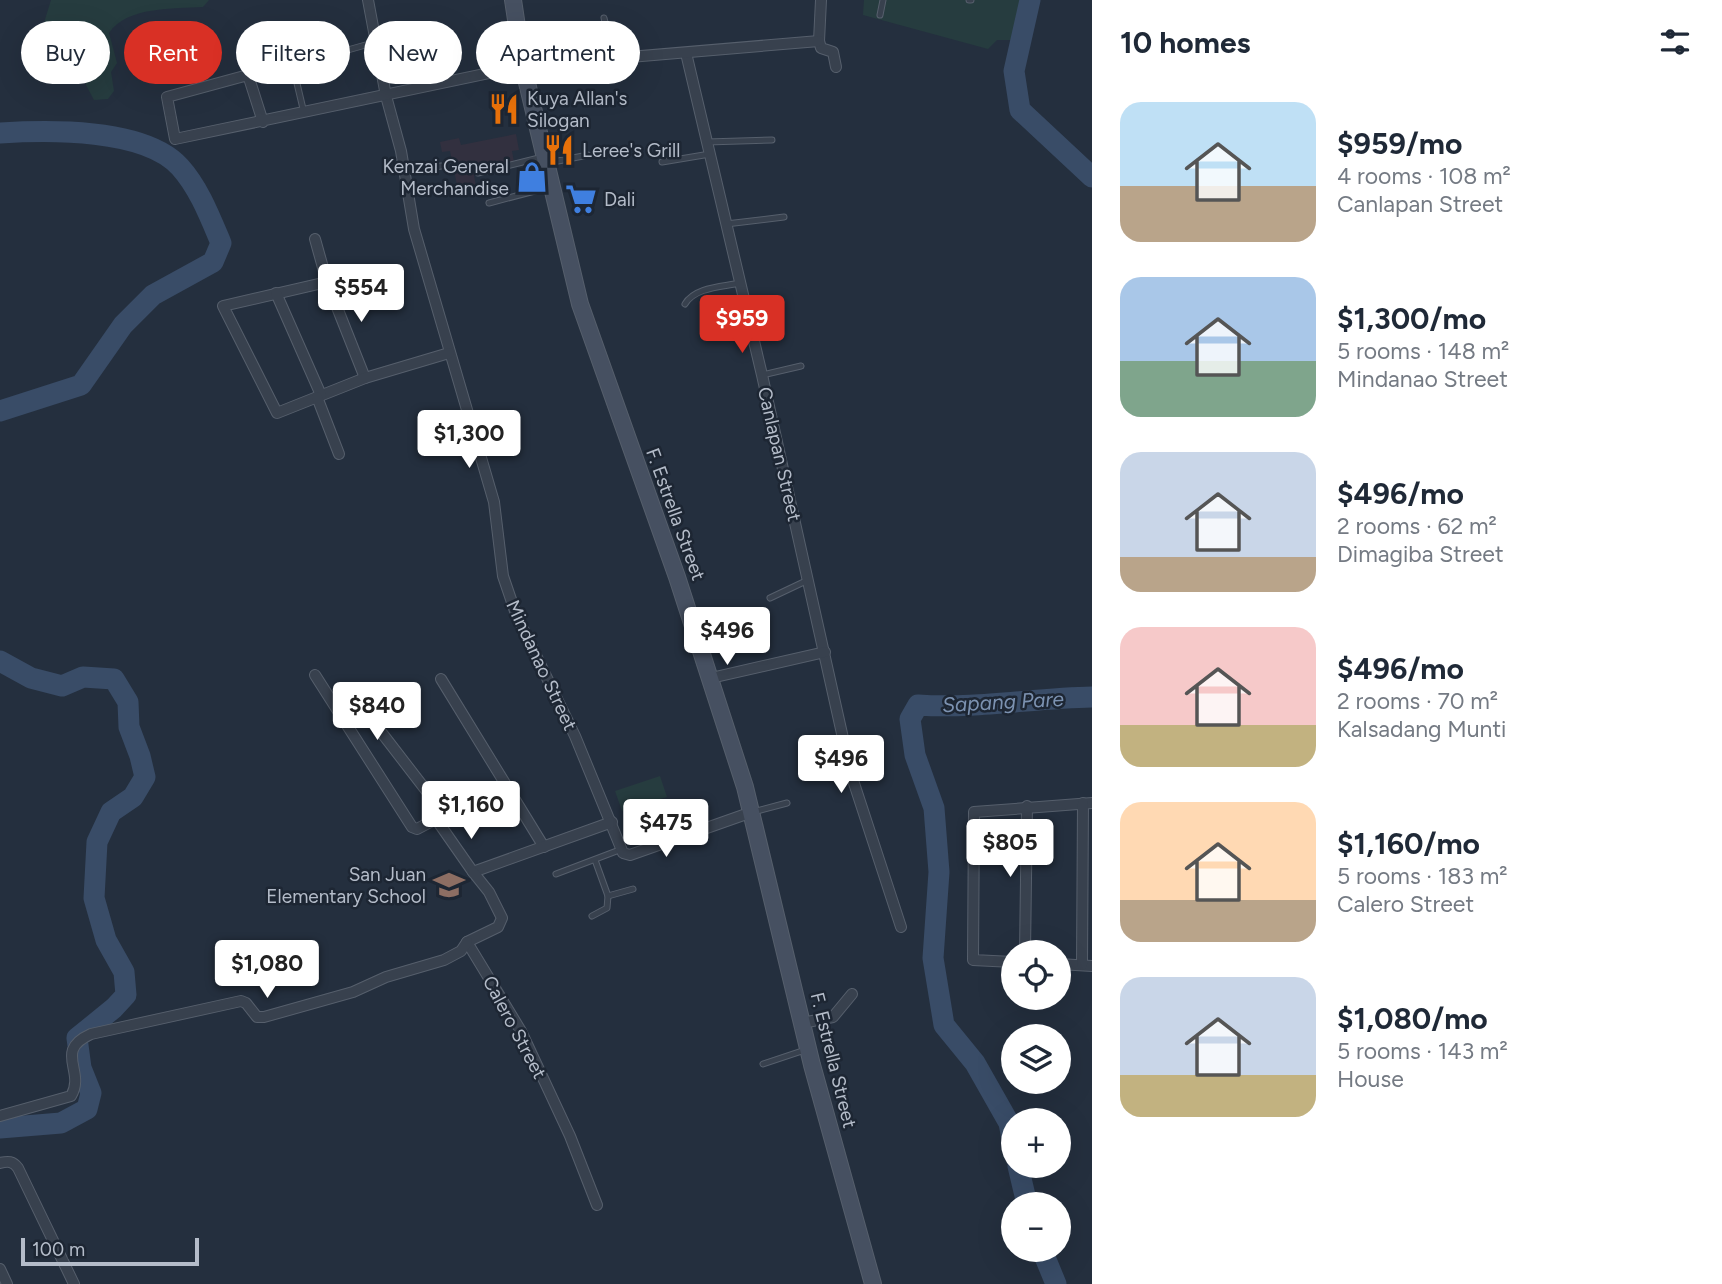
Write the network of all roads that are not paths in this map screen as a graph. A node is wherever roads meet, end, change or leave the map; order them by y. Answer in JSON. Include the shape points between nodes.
{"nodes":[{"id":1,"x":368,"y":0,"type":"edge"},
{"id":2,"x":513,"y":0,"type":"edge"},
{"id":3,"x":821,"y":0,"type":"edge"},
{"id":4,"x":883,"y":0,"type":"edge"},
{"id":5,"x":880,"y":15,"type":"dead end"},
{"id":6,"x":604,"y":18,"type":"dead end"},
{"id":7,"x":372,"y":21,"type":"edge"},
{"id":8,"x":516,"y":21,"type":"edge"},
{"id":9,"x":605,"y":21,"type":"edge"},
{"id":10,"x":819,"y":41,"type":"junction"},
{"id":11,"x":686,"y":53,"type":"junction"},
{"id":12,"x":640,"y":57,"type":"edge"},
{"id":13,"x":836,"y":67,"type":"dead end"},
{"id":14,"x":476,"y":76,"type":"edge"},
{"id":15,"x":297,"y":84,"type":"edge"},
{"id":16,"x":384,"y":84,"type":"edge"},
{"id":17,"x":527,"y":84,"type":"edge"},
{"id":18,"x":386,"y":96,"type":"junction"},
{"id":19,"x":304,"y":113,"type":"junction"},
{"id":20,"x":263,"y":122,"type":"junction"},
{"id":21,"x":772,"y":140,"type":"dead end"},
{"id":22,"x":706,"y":142,"type":"junction"},
{"id":23,"x":588,"y":155,"type":"dead end"},
{"id":24,"x":710,"y":155,"type":"junction"},
{"id":25,"x":544,"y":160,"type":"junction"},
{"id":26,"x":662,"y":162,"type":"dead end"},
{"id":27,"x":441,"y":166,"type":"dead end"},
{"id":28,"x":404,"y":172,"type":"junction"},
{"id":29,"x":478,"y":173,"type":"dead end"},
{"id":30,"x":550,"y":187,"type":"junction"},
{"id":31,"x":489,"y":203,"type":"dead end"},
{"id":32,"x":784,"y":217,"type":"dead end"},
{"id":33,"x":726,"y":224,"type":"junction"},
{"id":34,"x":314,"y":239,"type":"dead end"},
{"id":35,"x":327,"y":282,"type":"junction"},
{"id":36,"x":740,"y":283,"type":"junction"},
{"id":37,"x":276,"y":293,"type":"junction"},
{"id":38,"x":685,"y":304,"type":"dead end"},
{"id":39,"x":449,"y":353,"type":"junction"},
{"id":40,"x":801,"y":366,"type":"dead end"},
{"id":41,"x":762,"y":375,"type":"junction"},
{"id":42,"x":365,"y":378,"type":"junction"},
{"id":43,"x":319,"y":396,"type":"junction"},
{"id":44,"x":339,"y":454,"type":"dead end"},
{"id":45,"x":809,"y":579,"type":"junction"},
{"id":46,"x":770,"y":598,"type":"dead end"},
{"id":47,"x":825,"y":652,"type":"junction"},
{"id":48,"x":315,"y":675,"type":"dead end"},
{"id":49,"x":711,"y":678,"type":"junction"},
{"id":50,"x":441,"y":679,"type":"dead end"},
{"id":51,"x":377,"y":728,"type":"dead end"},
{"id":52,"x":787,"y":803,"type":"dead end"},
{"id":53,"x":1087,"y":803,"type":"edge"},
{"id":54,"x":1027,"y":806,"type":"junction"},
{"id":55,"x":752,"y":812,"type":"junction"},
{"id":56,"x":436,"y":819,"type":"junction"},
{"id":57,"x":612,"y":822,"type":"junction"},
{"id":58,"x":544,"y":847,"type":"junction"},
{"id":59,"x":622,"y":849,"type":"junction"},
{"id":60,"x":594,"y":860,"type":"junction"},
{"id":61,"x":473,"y":872,"type":"junction"},
{"id":62,"x":556,"y":874,"type":"dead end"},
{"id":63,"x":633,"y":889,"type":"dead end"},
{"id":64,"x":608,"y":896,"type":"junction"},
{"id":65,"x":592,"y":916,"type":"dead end"},
{"id":66,"x":901,"y":927,"type":"dead end"},
{"id":67,"x":1025,"y":940,"type":"edge"},
{"id":68,"x":467,"y":942,"type":"junction"},
{"id":69,"x":1001,"y":961,"type":"edge"},
{"id":70,"x":1087,"y":966,"type":"edge"},
{"id":71,"x":852,"y":994,"type":"dead end"},
{"id":72,"x":802,"y":1023,"type":"junction"},
{"id":73,"x":808,"y":1049,"type":"junction"},
{"id":74,"x":762,"y":1064,"type":"dead end"},
{"id":75,"x":0,"y":1116,"type":"edge"},
{"id":76,"x":0,"y":1164,"type":"edge"},
{"id":77,"x":597,"y":1205,"type":"dead end"},
{"id":78,"x":0,"y":1269,"type":"edge"},
{"id":79,"x":7,"y":1284,"type":"edge"},
{"id":80,"x":74,"y":1284,"type":"edge"},
{"id":81,"x":873,"y":1284,"type":"edge"}],
"edges":[{"from":1,"to":7,"type":"street","name":"Mindanao Street"},
{"from":2,"to":8,"type":"main road","name":"F. Estrella Street"},
{"from":3,"to":10,"type":"street"},
{"from":4,"to":5,"type":"lane"},
{"from":6,"to":9,"type":"lane"},
{"from":10,"to":11,"type":"street"},
{"from":10,"to":13,"type":"street","via":[[821,48],[833,52]]},
{"from":11,"to":12,"type":"street"},
{"from":11,"to":22,"type":"street","name":"Canlapan Street"},
{"from":14,"to":18,"type":"street"},
{"from":15,"to":19,"type":"lane"},
{"from":16,"to":18,"type":"street","name":"Mindanao Street"},
{"from":17,"to":25,"type":"main road","name":"F. Estrella Street"},
{"from":18,"to":19,"type":"street"},
{"from":18,"to":28,"type":"street","name":"Mindanao Street"},
{"from":19,"to":20,"type":"street"},
{"from":20,"to":20,"type":"street","via":[[248,75],[167,97],[175,139]]},
{"from":21,"to":22,"type":"lane"},
{"from":22,"to":24,"type":"street","name":"Canlapan Street"},
{"from":23,"to":25,"type":"lane"},
{"from":24,"to":26,"type":"lane"},
{"from":24,"to":33,"type":"street","name":"Canlapan Street"},
{"from":25,"to":29,"type":"lane"},
{"from":25,"to":30,"type":"main road","name":"F. Estrella Street"},
{"from":27,"to":28,"type":"lane"},
{"from":28,"to":39,"type":"street","name":"Mindanao Street","via":[[414,229]]},
{"from":30,"to":31,"type":"lane"},
{"from":30,"to":49,"type":"main road","name":"F. Estrella Street","via":[[580,304]]},
{"from":32,"to":33,"type":"lane"},
{"from":33,"to":36,"type":"street","name":"Canlapan Street"},
{"from":34,"to":35,"type":"street"},
{"from":35,"to":37,"type":"street"},
{"from":35,"to":42,"type":"street"},
{"from":36,"to":38,"type":"lane","via":[[697,292]]},
{"from":36,"to":41,"type":"street","name":"Canlapan Street"},
{"from":37,"to":43,"type":"street"},
{"from":37,"to":43,"type":"street","via":[[223,306],[277,413]]},
{"from":39,"to":42,"type":"street"},
{"from":39,"to":57,"type":"street","name":"Mindanao Street","via":[[494,502],[503,576],[516,614]]},
{"from":40,"to":41,"type":"lane"},
{"from":41,"to":45,"type":"street","name":"Canlapan Street"},
{"from":42,"to":43,"type":"street"},
{"from":43,"to":44,"type":"street"},
{"from":45,"to":46,"type":"lane"},
{"from":45,"to":47,"type":"street","name":"Canlapan Street"},
{"from":47,"to":49,"type":"street"},
{"from":47,"to":66,"type":"street","name":"Canlapan Street","via":[[851,774]]},
{"from":48,"to":56,"type":"street","via":[[412,827]]},
{"from":49,"to":55,"type":"main road","name":"F. Estrella Street"},
{"from":50,"to":58,"type":"street"},
{"from":51,"to":56,"type":"street","via":[[442,811]]},
{"from":52,"to":55,"type":"lane"},
{"from":53,"to":54,"type":"street"},
{"from":53,"to":70,"type":"street"},
{"from":54,"to":67,"type":"street"},
{"from":54,"to":69,"type":"street","via":[[974,811],[973,960]]},
{"from":55,"to":59,"type":"street","via":[[630,855]]},
{"from":55,"to":72,"type":"main road","name":"F. Estrella Street"},
{"from":56,"to":61,"type":"street"},
{"from":57,"to":58,"type":"street"},
{"from":57,"to":59,"type":"street","name":"Mindanao Street"},
{"from":58,"to":61,"type":"street"},
{"from":59,"to":60,"type":"lane"},
{"from":60,"to":62,"type":"lane"},
{"from":60,"to":64,"type":"lane"},
{"from":61,"to":68,"type":"street","via":[[502,918],[498,927]]},
{"from":63,"to":64,"type":"lane"},
{"from":64,"to":65,"type":"lane","via":[[607,908]]},
{"from":68,"to":75,"type":"street","via":[[444,960],[264,1017],[257,1017],[241,1000],[83,1037],[71,1052],[75,1085],[71,1096]]},
{"from":68,"to":77,"type":"street","name":"Calero Street","via":[[521,1031]]},
{"from":71,"to":72,"type":"street","via":[[833,1017]]},
{"from":72,"to":73,"type":"main road","name":"F. Estrella Street"},
{"from":73,"to":74,"type":"lane"},
{"from":73,"to":81,"type":"main road","name":"F. Estrella Street"},
{"from":76,"to":80,"type":"street","via":[[15,1163]]},
{"from":78,"to":79,"type":"street"}]}
